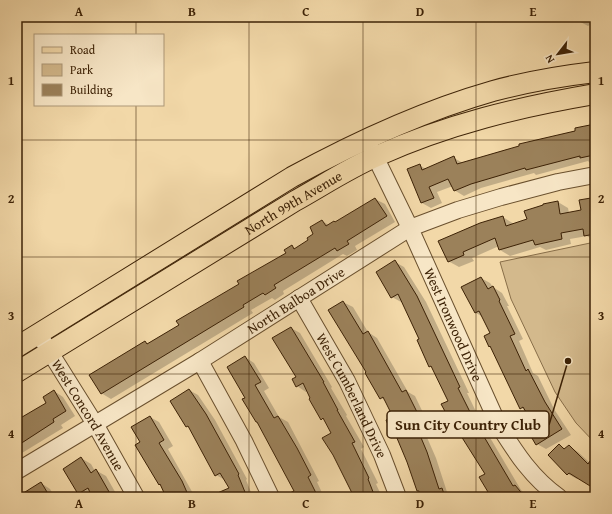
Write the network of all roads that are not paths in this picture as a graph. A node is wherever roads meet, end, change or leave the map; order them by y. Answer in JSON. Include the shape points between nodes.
{"nodes":[{"id":1,"x":595,"y":72,"type":"edge"},
{"id":2,"x":595,"y":94,"type":"edge"},
{"id":3,"x":366,"y":139,"type":"junction"},
{"id":4,"x":376,"y":156,"type":"junction"},
{"id":5,"x":595,"y":175,"type":"edge"},
{"id":6,"x":410,"y":228,"type":"junction"},
{"id":7,"x":299,"y":298,"type":"junction"},
{"id":8,"x":38,"y":333,"type":"junction"},
{"id":9,"x":17,"y":346,"type":"edge"},
{"id":10,"x":50,"y":352,"type":"junction"},
{"id":11,"x":200,"y":361,"type":"junction"},
{"id":12,"x":17,"y":372,"type":"edge"},
{"id":13,"x":95,"y":424,"type":"junction"},
{"id":14,"x":17,"y":471,"type":"edge"},
{"id":15,"x":136,"y":497,"type":"edge"},
{"id":16,"x":271,"y":497,"type":"edge"},
{"id":17,"x":398,"y":497,"type":"edge"},
{"id":18,"x":559,"y":497,"type":"edge"}],
"edges":[{"from":1,"to":3,"type":"main road","name":"North 99th Avenue","via":[[552,78],[494,91]]},
{"from":2,"to":4,"type":"main road","name":"North 99th Avenue","via":[[528,106],[472,120]]},
{"from":3,"to":4,"type":"street","name":"West Ironwood Drive"},
{"from":3,"to":8,"type":"main road","name":"North 99th Avenue","via":[[292,177]]},
{"from":4,"to":6,"type":"street","name":"West Ironwood Drive"},
{"from":4,"to":10,"type":"main road","name":"North 99th Avenue","via":[[295,201]]},
{"from":5,"to":6,"type":"street","name":"North Balboa Drive","via":[[501,197]]},
{"from":6,"to":7,"type":"street","name":"North Balboa Drive"},
{"from":6,"to":18,"type":"street","name":"West Ironwood Drive","via":[[499,426],[530,472]]},
{"from":7,"to":11,"type":"street","name":"North Balboa Drive"},
{"from":7,"to":17,"type":"street","name":"West Cumberland Drive","via":[[347,381],[382,455]]},
{"from":8,"to":9,"type":"main road","name":"North 99th Avenue"},
{"from":8,"to":10,"type":"street","name":"West Concord Avenue"},
{"from":10,"to":12,"type":"main road","name":"North 99th Avenue"},
{"from":10,"to":13,"type":"street","name":"West Concord Avenue"},
{"from":11,"to":13,"type":"street","name":"North Balboa Drive"},
{"from":11,"to":16,"type":"street"},
{"from":13,"to":14,"type":"street","name":"North Balboa Drive"},
{"from":13,"to":15,"type":"street","name":"West Concord Avenue"}]}
